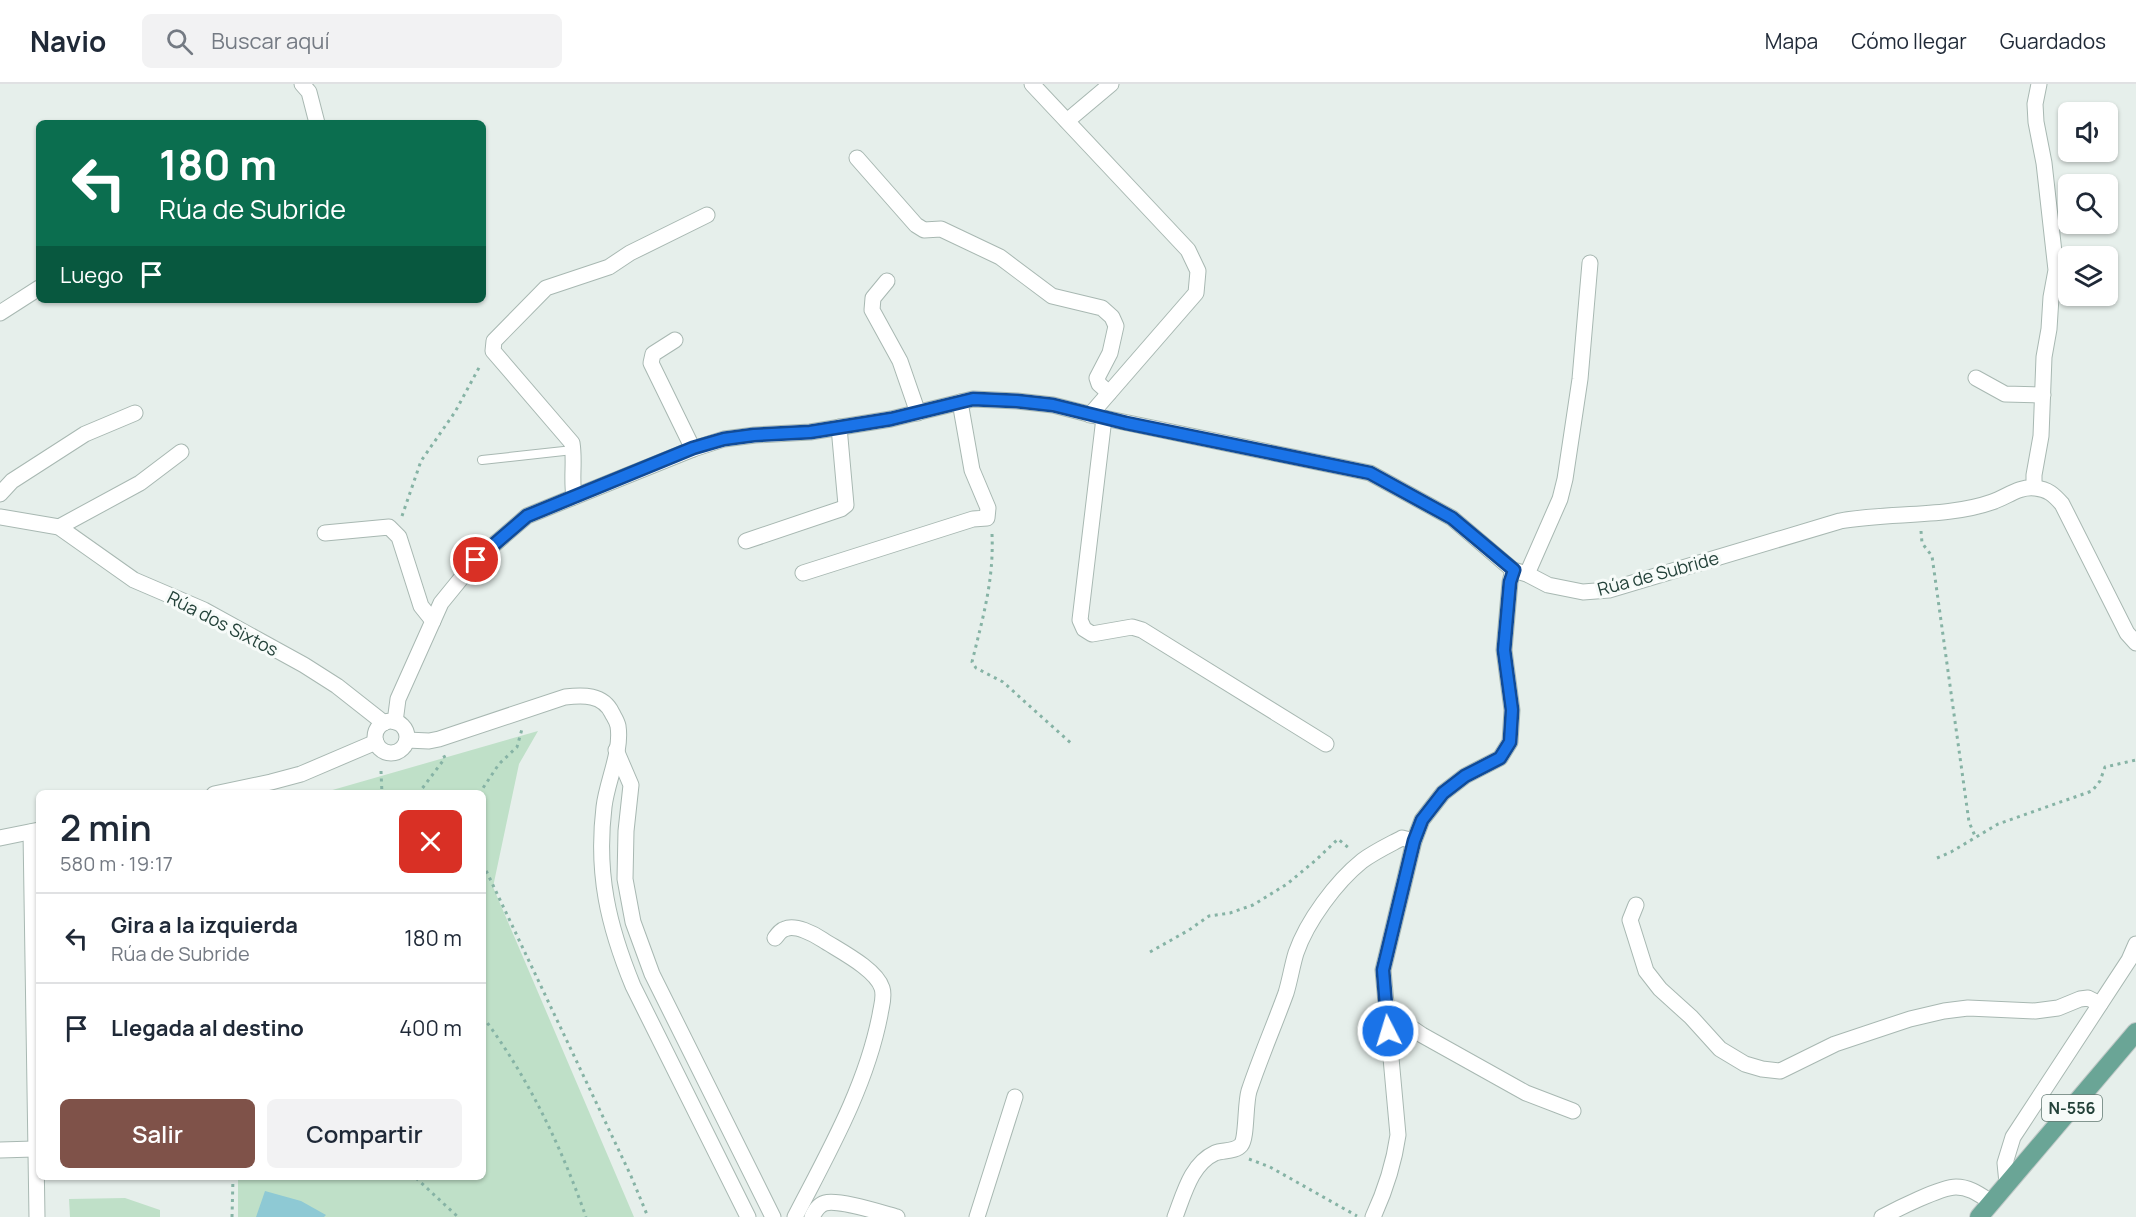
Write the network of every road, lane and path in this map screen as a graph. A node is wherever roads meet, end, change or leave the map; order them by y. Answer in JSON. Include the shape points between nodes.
{"nodes":[{"id":1,"x":302,"y":84,"type":"edge"},
{"id":2,"x":1032,"y":84,"type":"edge"},
{"id":3,"x":1110,"y":84,"type":"edge"},
{"id":4,"x":2039,"y":84,"type":"edge"},
{"id":5,"x":316,"y":120,"type":"edge"},
{"id":6,"x":1067,"y":121,"type":"junction"},
{"id":7,"x":857,"y":158,"type":"dead end"},
{"id":8,"x":707,"y":215,"type":"dead end"},
{"id":9,"x":1590,"y":263,"type":"dead end"},
{"id":10,"x":887,"y":281,"type":"dead end"},
{"id":11,"x":36,"y":290,"type":"edge"},
{"id":12,"x":0,"y":313,"type":"edge"},
{"id":13,"x":675,"y":340,"type":"dead end"},
{"id":14,"x":494,"y":344,"type":"junction"},
{"id":15,"x":1976,"y":378,"type":"dead end"},
{"id":16,"x":1109,"y":393,"type":"junction"},
{"id":17,"x":2043,"y":395,"type":"junction"},
{"id":18,"x":960,"y":402,"type":"junction"},
{"id":19,"x":135,"y":413,"type":"dead end"},
{"id":20,"x":918,"y":413,"type":"junction"},
{"id":21,"x":1097,"y":417,"type":"junction"},
{"id":22,"x":839,"y":428,"type":"junction"},
{"id":23,"x":693,"y":448,"type":"junction"},
{"id":24,"x":573,"y":450,"type":"junction"},
{"id":25,"x":181,"y":452,"type":"dead end"},
{"id":26,"x":482,"y":460,"type":"dead end"},
{"id":27,"x":2034,"y":487,"type":"junction"},
{"id":28,"x":0,"y":494,"type":"edge"},
{"id":29,"x":574,"y":497,"type":"junction"},
{"id":30,"x":1924,"y":513,"type":"junction"},
{"id":31,"x":0,"y":517,"type":"edge"},
{"id":32,"x":987,"y":518,"type":"junction"},
{"id":33,"x":59,"y":527,"type":"junction"},
{"id":34,"x":395,"y":531,"type":"junction"},
{"id":35,"x":325,"y":533,"type":"dead end"},
{"id":36,"x":746,"y":541,"type":"dead end"},
{"id":37,"x":1520,"y":572,"type":"junction"},
{"id":38,"x":802,"y":573,"type":"dead end"},
{"id":39,"x":433,"y":621,"type":"junction"},
{"id":40,"x":2136,"y":644,"type":"edge"},
{"id":41,"x":389,"y":722,"type":"junction"},
{"id":42,"x":522,"y":729,"type":"dead end"},
{"id":43,"x":407,"y":740,"type":"junction"},
{"id":44,"x":376,"y":742,"type":"junction"},
{"id":45,"x":1326,"y":744,"type":"dead end"},
{"id":46,"x":1073,"y":745,"type":"dead end"},
{"id":47,"x":616,"y":750,"type":"junction"},
{"id":48,"x":443,"y":752,"type":"dead end"},
{"id":49,"x":2136,"y":760,"type":"edge"},
{"id":50,"x":381,"y":771,"type":"dead end"},
{"id":51,"x":233,"y":790,"type":"edge"},
{"id":52,"x":382,"y":790,"type":"edge"},
{"id":53,"x":421,"y":790,"type":"edge"},
{"id":54,"x":482,"y":790,"type":"edge"},
{"id":55,"x":35,"y":831,"type":"edge"},
{"id":56,"x":1976,"y":836,"type":"junction"},
{"id":57,"x":0,"y":838,"type":"edge"},
{"id":58,"x":1414,"y":841,"type":"junction"},
{"id":59,"x":1937,"y":858,"type":"dead end"},
{"id":60,"x":1362,"y":860,"type":"junction"},
{"id":61,"x":486,"y":870,"type":"edge"},
{"id":62,"x":1636,"y":905,"type":"dead end"},
{"id":63,"x":775,"y":938,"type":"dead end"},
{"id":64,"x":2136,"y":944,"type":"edge"},
{"id":65,"x":1150,"y":952,"type":"dead end"},
{"id":66,"x":2100,"y":1004,"type":"junction"},
{"id":67,"x":1385,"y":1010,"type":"junction"},
{"id":68,"x":486,"y":1022,"type":"edge"},
{"id":69,"x":2136,"y":1032,"type":"edge"},
{"id":70,"x":1015,"y":1097,"type":"dead end"},
{"id":71,"x":1574,"y":1111,"type":"dead end"},
{"id":72,"x":34,"y":1149,"type":"junction"},
{"id":73,"x":1236,"y":1149,"type":"junction"},
{"id":74,"x":0,"y":1150,"type":"edge"},
{"id":75,"x":233,"y":1180,"type":"edge"},
{"id":76,"x":418,"y":1180,"type":"edge"},
{"id":77,"x":2007,"y":1183,"type":"junction"},
{"id":78,"x":1991,"y":1202,"type":"junction"},
{"id":79,"x":37,"y":1217,"type":"edge"},
{"id":80,"x":232,"y":1217,"type":"edge"},
{"id":81,"x":458,"y":1217,"type":"edge"},
{"id":82,"x":586,"y":1217,"type":"edge"},
{"id":83,"x":648,"y":1217,"type":"edge"},
{"id":84,"x":748,"y":1217,"type":"edge"},
{"id":85,"x":774,"y":1217,"type":"edge"},
{"id":86,"x":795,"y":1217,"type":"edge"},
{"id":87,"x":812,"y":1217,"type":"edge"},
{"id":88,"x":897,"y":1217,"type":"edge"},
{"id":89,"x":977,"y":1217,"type":"edge"},
{"id":90,"x":1175,"y":1217,"type":"edge"},
{"id":91,"x":1358,"y":1217,"type":"edge"},
{"id":92,"x":1373,"y":1217,"type":"edge"},
{"id":93,"x":1882,"y":1217,"type":"edge"},
{"id":94,"x":1979,"y":1217,"type":"edge"}],
"edges":[{"from":1,"to":5,"type":"street","via":[[309,92]]},
{"from":2,"to":6,"type":"street"},
{"from":3,"to":6,"type":"street"},
{"from":4,"to":17,"type":"street","via":[[2036,122],[2056,259]]},
{"from":6,"to":16,"type":"street","via":[[1188,250],[1198,271],[1196,293]]},
{"from":7,"to":16,"type":"street","via":[[924,230],[941,229],[1000,257],[1052,296],[1102,308],[1112,317],[1116,326],[1110,354],[1097,378]]},
{"from":8,"to":14,"type":"street","via":[[609,267],[546,288]]},
{"from":9,"to":37,"type":"street","via":[[1581,380],[1565,479],[1560,499]]},
{"from":10,"to":20,"type":"street","via":[[873,298],[872,310],[900,361]]},
{"from":11,"to":12,"type":"street"},
{"from":13,"to":23,"type":"street","via":[[653,354],[651,363]]},
{"from":14,"to":24,"type":"street","via":[[493,351],[567,436]]},
{"from":14,"to":34,"type":"path","via":[[421,461],[401,526]]},
{"from":15,"to":17,"type":"street","via":[[2006,394]]},
{"from":16,"to":21,"type":"street"},
{"from":17,"to":27,"type":"street"},
{"from":18,"to":20,"type":"street","name":"Rúa de Subride"},
{"from":18,"to":21,"type":"street","name":"Rúa de Subride","via":[[1017,401],[1053,405]]},
{"from":18,"to":32,"type":"street","via":[[972,470],[988,508]]},
{"from":19,"to":28,"type":"street","via":[[85,434],[12,481]]},
{"from":20,"to":22,"type":"street","name":"Rúa de Subride"},
{"from":21,"to":37,"type":"street","name":"Rúa de Subride","via":[[1370,473],[1452,518]]},
{"from":21,"to":45,"type":"street","via":[[1080,620],[1084,629],[1092,634],[1132,627],[1142,630]]},
{"from":22,"to":23,"type":"street","name":"Rúa de Subride","via":[[724,439]]},
{"from":22,"to":36,"type":"street","via":[[846,505]]},
{"from":23,"to":29,"type":"street","name":"Rúa de Subride"},
{"from":24,"to":26,"type":"lane"},
{"from":24,"to":29,"type":"street"},
{"from":25,"to":33,"type":"street","via":[[140,483]]},
{"from":27,"to":30,"type":"street","name":"Rúa de Subride","via":[[1992,502]]},
{"from":27,"to":40,"type":"street","via":[[2049,491],[2062,504]]},
{"from":29,"to":39,"type":"street","name":"Rúa de Subride","via":[[527,516],[508,531],[476,560],[441,603]]},
{"from":30,"to":37,"type":"street","name":"Rúa de Subride","via":[[1840,521],[1609,590],[1571,590]]},
{"from":30,"to":56,"type":"path","via":[[1920,534],[1932,556],[1969,822]]},
{"from":31,"to":33,"type":"street","name":"Rúa dos Sixtos"},
{"from":32,"to":38,"type":"street"},
{"from":32,"to":46,"type":"path","via":[[992,527],[993,562],[972,662],[1003,682]]},
{"from":33,"to":41,"type":"street","name":"Rúa dos Sixtos","via":[[134,580],[204,610],[304,665]]},
{"from":34,"to":35,"type":"street","via":[[389,527]]},
{"from":34,"to":39,"type":"street","via":[[421,606]]},
{"from":37,"to":58,"type":"street","via":[[1510,582],[1504,650],[1512,710],[1510,742],[1500,758],[1443,793],[1422,820]]},
{"from":39,"to":41,"type":"street","name":"Rúa de Subride"},
{"from":41,"to":43,"type":"street","via":[[402,725]]},
{"from":41,"to":44,"type":"street","via":[[378,728]]},
{"from":42,"to":54,"type":"path","via":[[517,747],[499,764]]},
{"from":43,"to":44,"type":"street","via":[[404,748],[388,753]]},
{"from":43,"to":47,"type":"street","via":[[439,739],[580,695],[596,697],[609,707],[618,724]]},
{"from":44,"to":51,"type":"street","via":[[301,774]]},
{"from":47,"to":84,"type":"street","via":[[604,805],[600,852],[607,910],[617,947]]},
{"from":47,"to":85,"type":"street","via":[[630,784],[625,879],[633,922],[652,974]]},
{"from":48,"to":53,"type":"path","via":[[445,758]]},
{"from":49,"to":56,"type":"path","via":[[2105,767],[2092,791],[2023,814]]},
{"from":50,"to":52,"type":"path"},
{"from":55,"to":57,"type":"street"},
{"from":55,"to":72,"type":"street"},
{"from":56,"to":59,"type":"path"},
{"from":58,"to":60,"type":"street","via":[[1402,838]]},
{"from":58,"to":67,"type":"street","via":[[1383,970]]},
{"from":60,"to":65,"type":"path","via":[[1338,839],[1287,884],[1254,905],[1209,916]]},
{"from":60,"to":73,"type":"street","via":[[1310,922],[1248,1094],[1245,1137]]},
{"from":61,"to":83,"type":"path"},
{"from":62,"to":66,"type":"street","via":[[1630,920],[1646,971],[1720,1049],[1744,1064],[1762,1069],[1780,1071],[1835,1044],[1944,1011],[2036,1011],[2088,998]]},
{"from":63,"to":86,"type":"street","via":[[790,927],[814,934],[869,971],[878,979],[883,995],[861,1079]]},
{"from":64,"to":66,"type":"street"},
{"from":66,"to":77,"type":"street","via":[[2013,1137],[2005,1163]]},
{"from":67,"to":71,"type":"street","via":[[1526,1093]]},
{"from":67,"to":92,"type":"street","via":[[1398,1135]]},
{"from":68,"to":82,"type":"path","via":[[540,1110]]},
{"from":69,"to":77,"type":"main road","number":"N-556"},
{"from":70,"to":89,"type":"street"},
{"from":72,"to":74,"type":"street"},
{"from":72,"to":79,"type":"street"},
{"from":73,"to":90,"type":"street","via":[[1216,1153],[1192,1173]]},
{"from":73,"to":91,"type":"path"},
{"from":75,"to":80,"type":"path"},
{"from":76,"to":81,"type":"path"},
{"from":77,"to":78,"type":"main road","number":"N-556"},
{"from":78,"to":93,"type":"street","via":[[1974,1191],[1955,1187]]},
{"from":78,"to":94,"type":"main road","number":"N-556"},
{"from":87,"to":88,"type":"street","via":[[824,1203]]}]}
